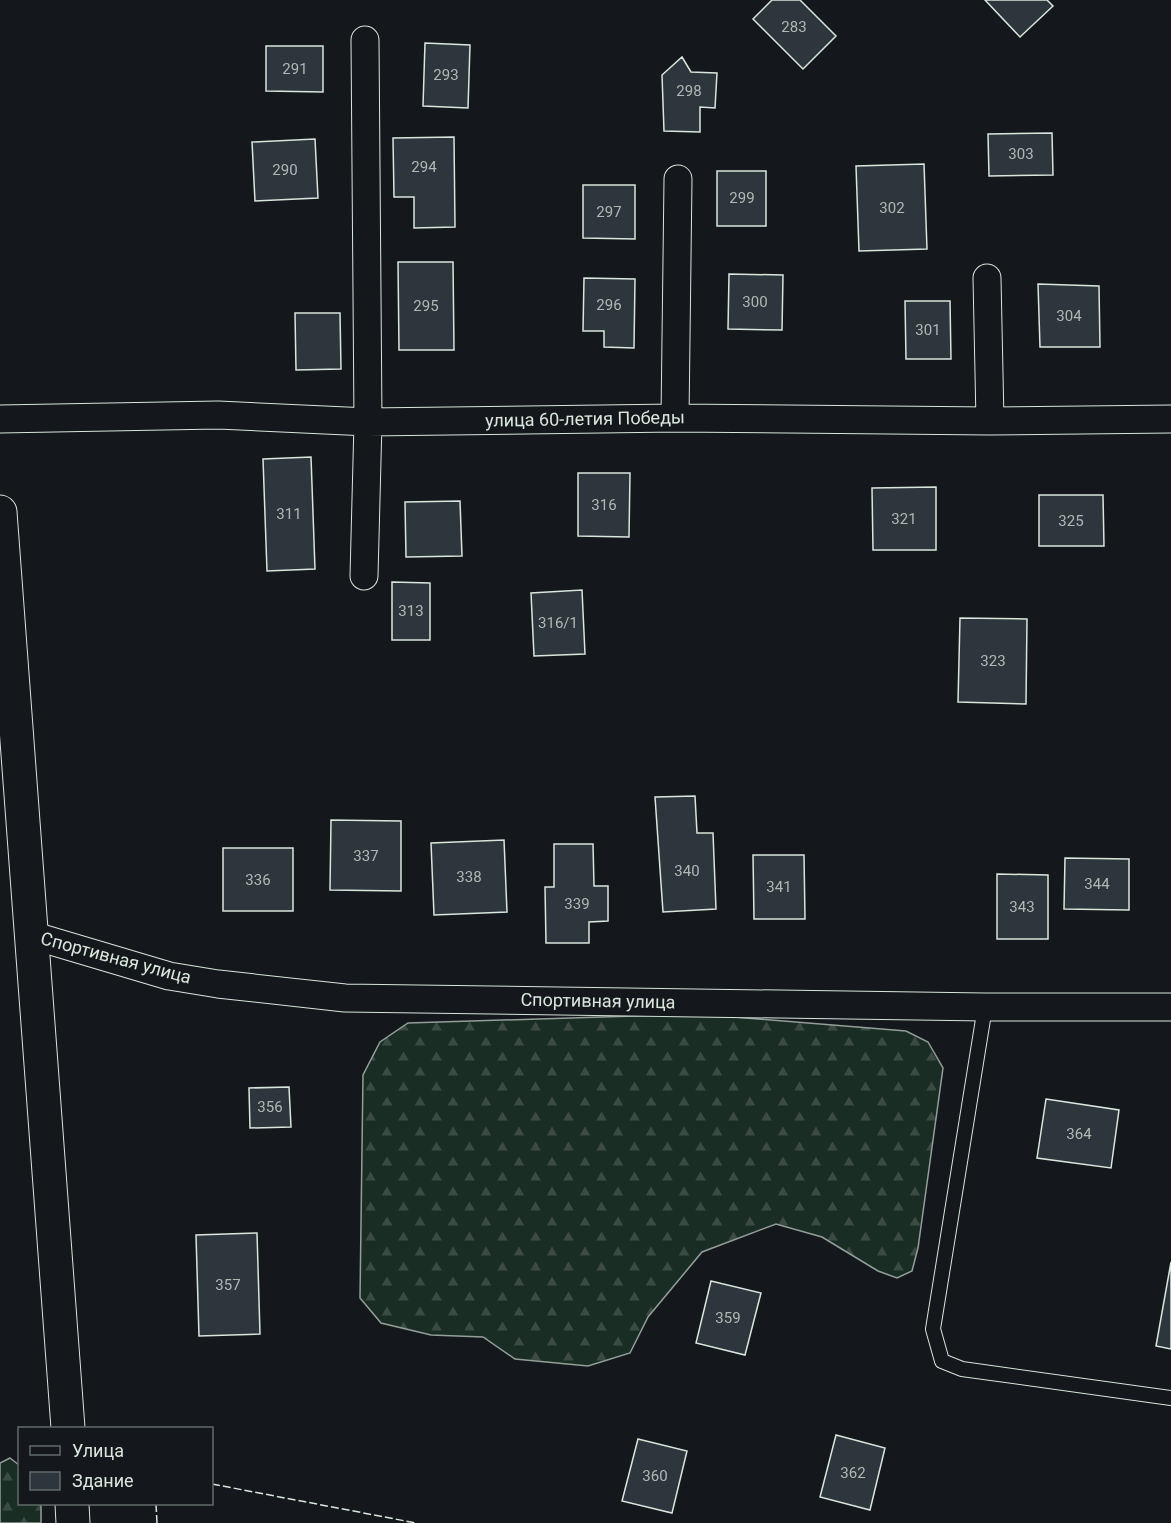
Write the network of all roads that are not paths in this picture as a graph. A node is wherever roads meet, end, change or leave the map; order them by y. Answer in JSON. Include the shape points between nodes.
{"nodes":[{"id":1,"x":365,"y":40,"type":"dead end"},
{"id":2,"x":678,"y":179,"type":"dead end"},
{"id":3,"x":987,"y":278,"type":"dead end"},
{"id":4,"x":675,"y":418,"type":"junction"},
{"id":5,"x":0,"y":419,"type":"edge"},
{"id":6,"x":1171,"y":419,"type":"edge"},
{"id":7,"x":990,"y":421,"type":"junction"},
{"id":8,"x":368,"y":422,"type":"junction"},
{"id":9,"x":0,"y":512,"type":"edge"},
{"id":10,"x":364,"y":576,"type":"dead end"},
{"id":11,"x":32,"y":935,"type":"junction"},
{"id":12,"x":985,"y":1007,"type":"junction"},
{"id":13,"x":1171,"y":1007,"type":"edge"},
{"id":14,"x":1171,"y":1398,"type":"edge"},
{"id":15,"x":68,"y":1427,"type":"edge"},
{"id":16,"x":72,"y":1505,"type":"edge"},
{"id":17,"x":73,"y":1523,"type":"edge"}],
"edges":[{"from":1,"to":8,"type":"street"},
{"from":2,"to":4,"type":"street"},
{"from":3,"to":7,"type":"street"},
{"from":4,"to":7,"type":"street","name":"улица 60-летия Победы"},
{"from":4,"to":8,"type":"street","name":"улица 60-летия Победы"},
{"from":5,"to":8,"type":"street","name":"улица 60-летия Победы","via":[[218,415]]},
{"from":6,"to":7,"type":"street","name":"улица 60-летия Победы"},
{"from":8,"to":10,"type":"street"},
{"from":9,"to":11,"type":"street"},
{"from":11,"to":12,"type":"street","name":"Спортивная улица","via":[[169,976],[345,998]]},
{"from":11,"to":15,"type":"street"},
{"from":12,"to":13,"type":"street","name":"Спортивная улица"},
{"from":12,"to":14,"type":"lane","via":[[933,1329],[942,1361],[962,1369]]},
{"from":16,"to":17,"type":"street"}]}
